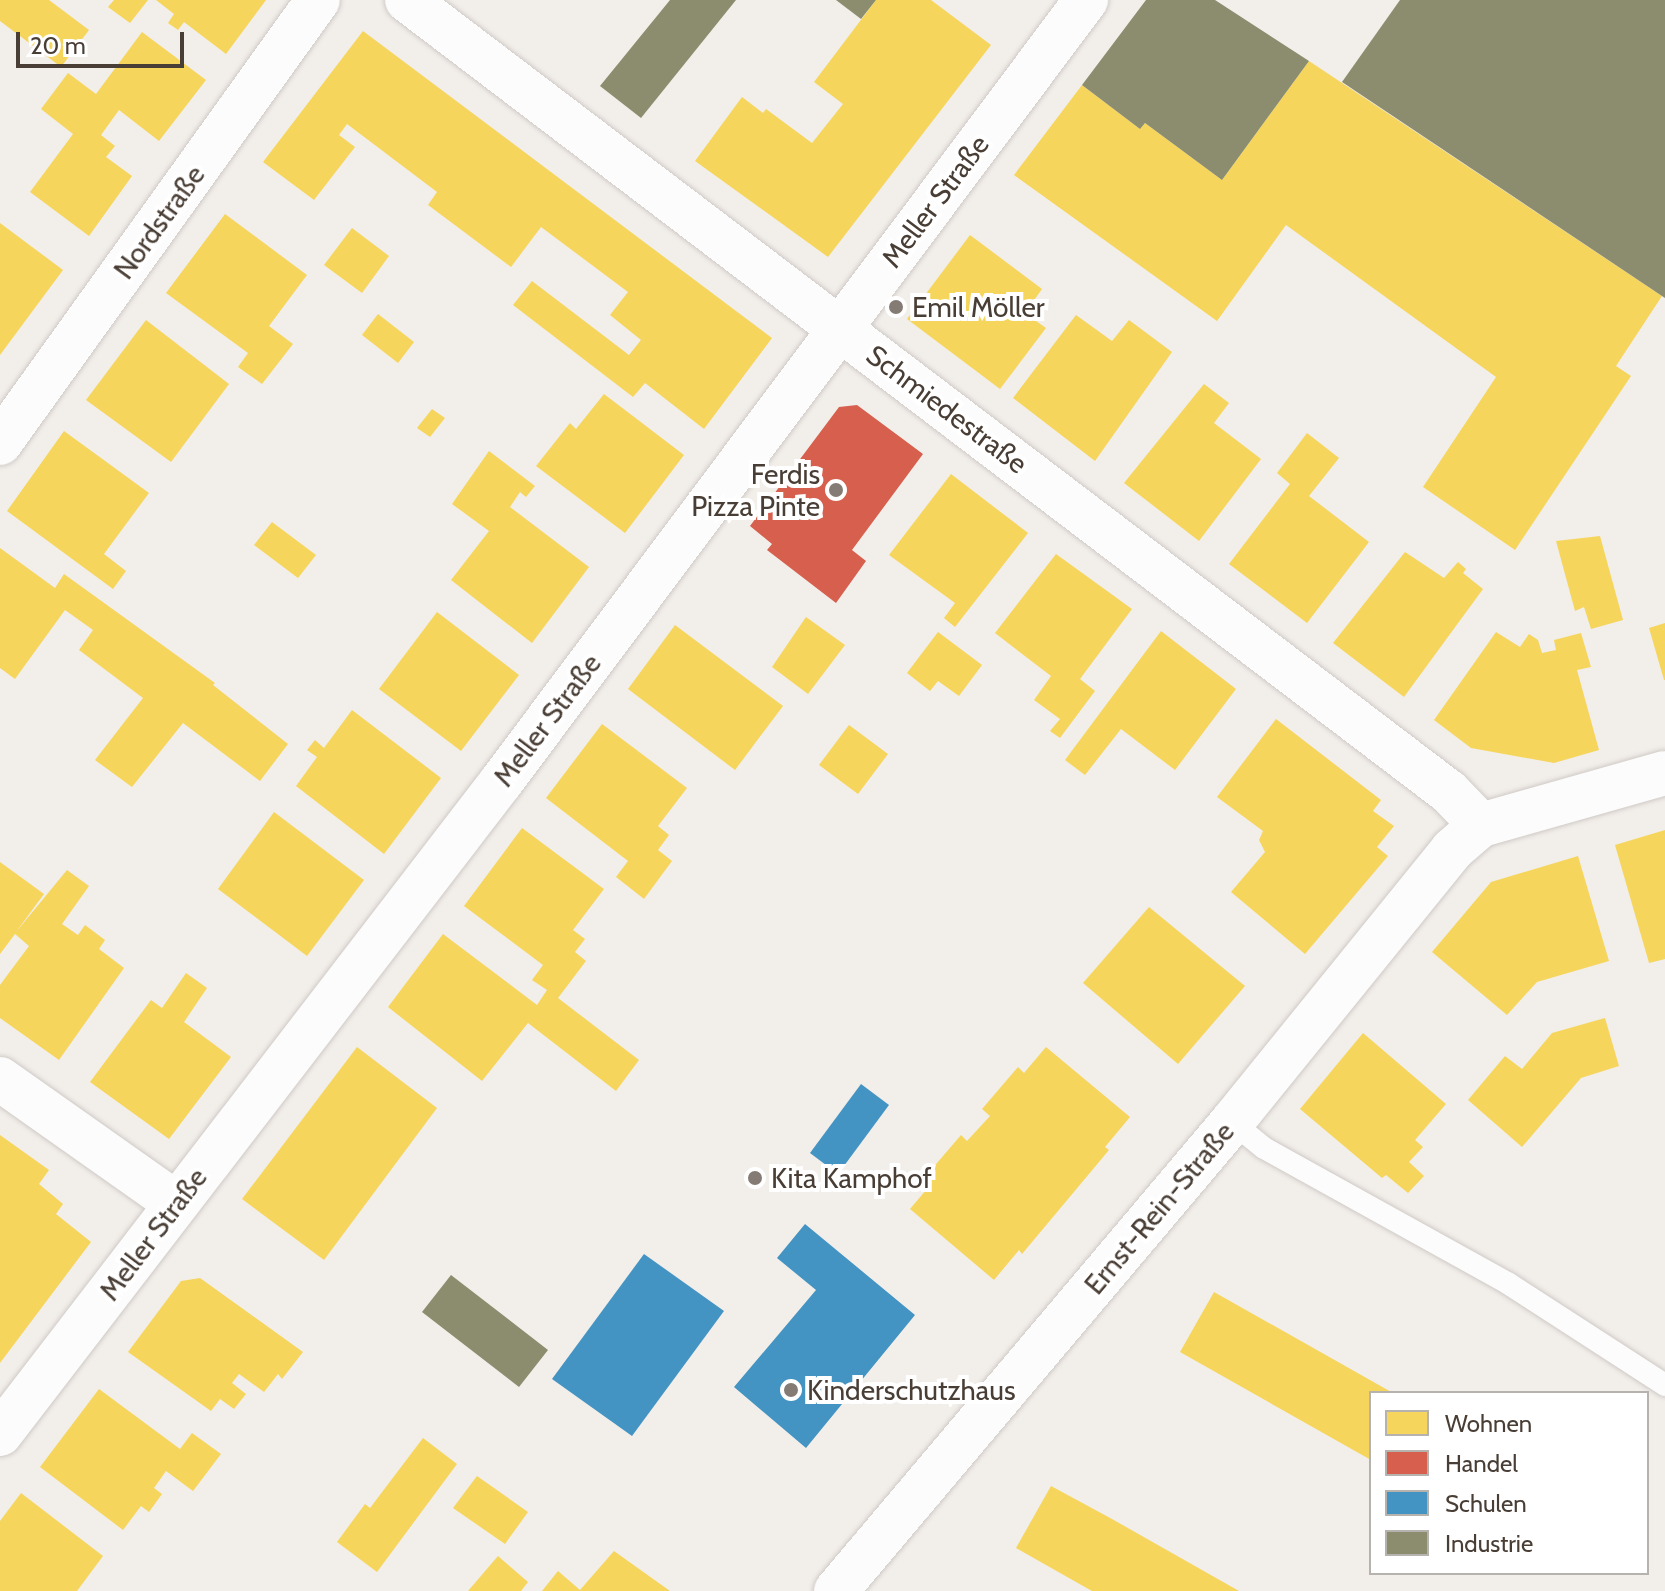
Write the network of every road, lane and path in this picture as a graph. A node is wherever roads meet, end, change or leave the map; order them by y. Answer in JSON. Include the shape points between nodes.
{"nodes":[{"id":1,"x":318,"y":0,"type":"edge"},
{"id":2,"x":407,"y":0,"type":"edge"},
{"id":3,"x":1086,"y":0,"type":"edge"},
{"id":4,"x":840,"y":327,"type":"junction"},
{"id":5,"x":0,"y":443,"type":"edge"},
{"id":6,"x":1665,"y":773,"type":"edge"},
{"id":7,"x":1481,"y":825,"type":"junction"},
{"id":8,"x":0,"y":1079,"type":"edge"},
{"id":9,"x":1232,"y":1122,"type":"junction"},
{"id":10,"x":176,"y":1203,"type":"junction"},
{"id":11,"x":1665,"y":1385,"type":"edge"},
{"id":12,"x":0,"y":1434,"type":"edge"},
{"id":13,"x":836,"y":1591,"type":"edge"}],
"edges":[{"from":1,"to":5,"type":"street","name":"Nordstraße"},
{"from":2,"to":4,"type":"street","name":"Schmiedestraße"},
{"from":3,"to":4,"type":"street","name":"Meller Straße"},
{"from":4,"to":7,"type":"street","name":"Schmiedestraße","via":[[1449,792]]},
{"from":4,"to":10,"type":"street","name":"Meller Straße","via":[[501,782]]},
{"from":6,"to":7,"type":"street"},
{"from":7,"to":9,"type":"street","name":"Ernst-Rein-Straße","via":[[1452,850]]},
{"from":8,"to":10,"type":"street"},
{"from":9,"to":11,"type":"lane","via":[[1264,1148],[1509,1284]]},
{"from":9,"to":13,"type":"street","name":"Ernst-Rein-Straße"},
{"from":10,"to":12,"type":"street","name":"Meller Straße"}]}
